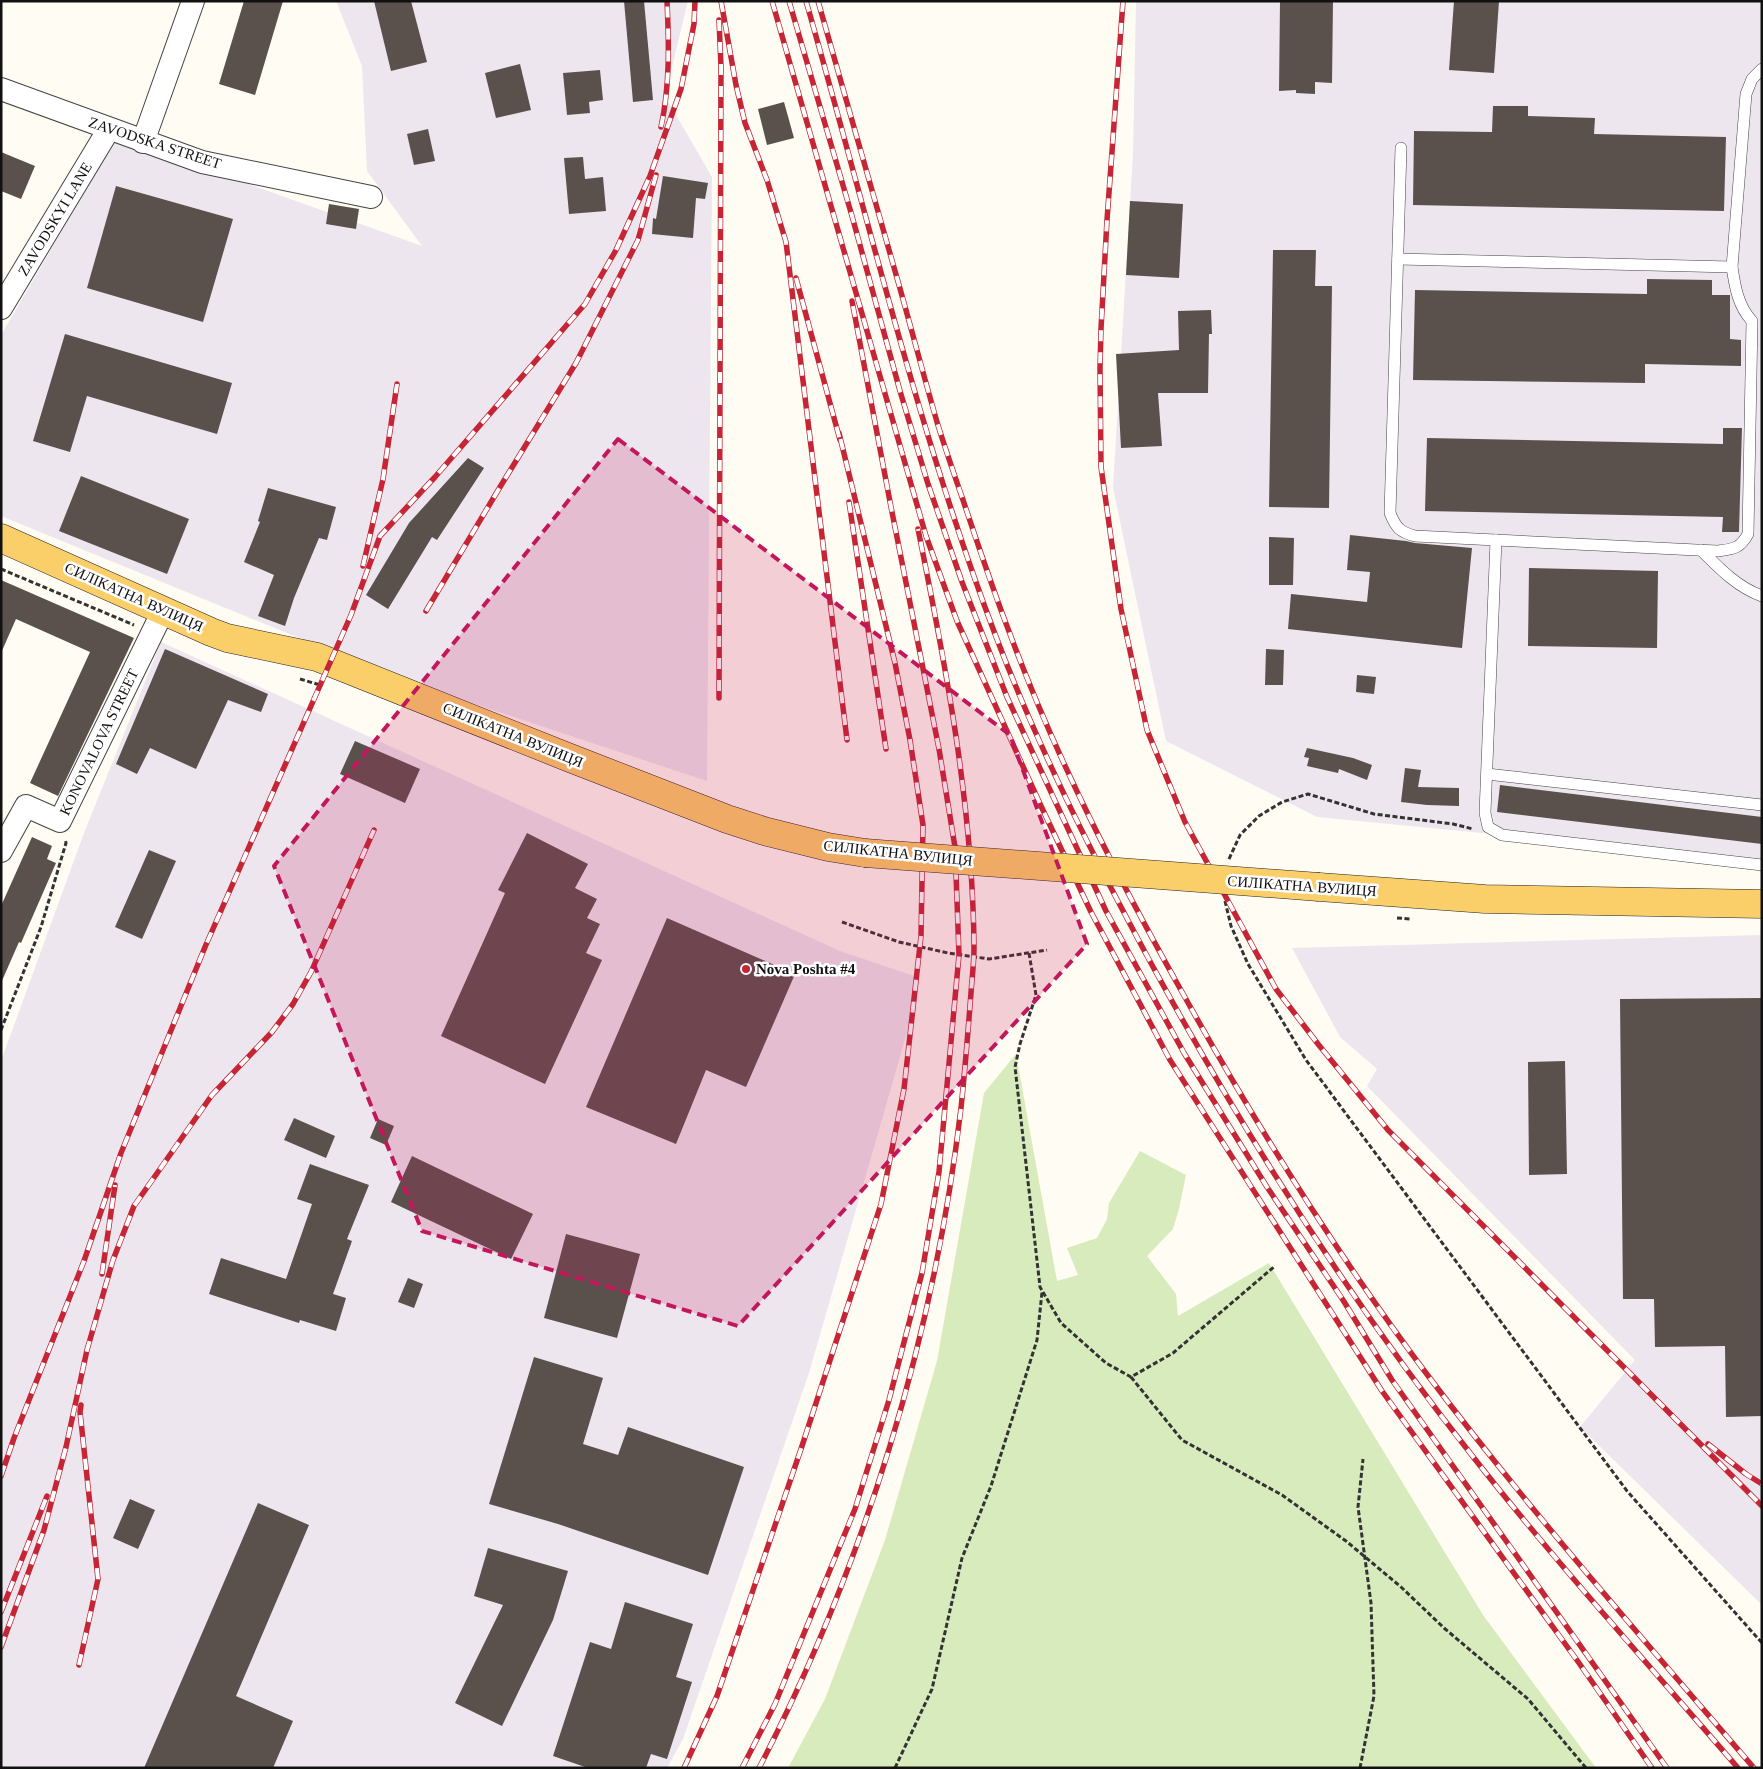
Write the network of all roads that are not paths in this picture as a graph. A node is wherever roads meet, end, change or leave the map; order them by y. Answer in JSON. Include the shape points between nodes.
{"nodes":[{"id":1,"x":193,"y":1,"type":"edge"},
{"id":2,"x":1762,"y":69,"type":"edge"},
{"id":3,"x":1,"y":89,"type":"edge"},
{"id":4,"x":109,"y":129,"type":"junction"},
{"id":5,"x":143,"y":142,"type":"junction"},
{"id":6,"x":1401,"y":148,"type":"dead end"},
{"id":7,"x":371,"y":197,"type":"dead end"},
{"id":8,"x":1398,"y":259,"type":"junction"},
{"id":9,"x":1732,"y":267,"type":"junction"},
{"id":10,"x":1,"y":308,"type":"edge"},
{"id":11,"x":1757,"y":321,"type":"edge"},
{"id":12,"x":1756,"y":411,"type":"edge"},
{"id":13,"x":1,"y":538,"type":"edge"},
{"id":14,"x":1496,"y":540,"type":"junction"},
{"id":15,"x":1701,"y":550,"type":"junction"},
{"id":16,"x":1762,"y":596,"type":"edge"},
{"id":17,"x":164,"y":610,"type":"junction"},
{"id":18,"x":1487,"y":774,"type":"junction"},
{"id":19,"x":1762,"y":805,"type":"edge"},
{"id":20,"x":1,"y":851,"type":"edge"},
{"id":21,"x":1762,"y":865,"type":"edge"},
{"id":22,"x":1762,"y":904,"type":"edge"}],
"edges":[{"from":1,"to":5,"type":"street"},
{"from":2,"to":9,"type":"lane","via":[[1752,79],[1746,94]]},
{"from":3,"to":4,"type":"street","name":"ZAVODSKA STREET"},
{"from":4,"to":5,"type":"street","name":"ZAVODSKA STREET"},
{"from":4,"to":10,"type":"street","name":"ZAVODSKYI LANE"},
{"from":5,"to":7,"type":"street","name":"ZAVODSKA STREET","via":[[202,162]]},
{"from":6,"to":8,"type":"lane"},
{"from":8,"to":9,"type":"lane"},
{"from":8,"to":14,"type":"lane","via":[[1390,513],[1395,525],[1415,536]]},
{"from":9,"to":11,"type":"lane","via":[[1735,290],[1743,309]]},
{"from":11,"to":12,"type":"lane"},
{"from":12,"to":15,"type":"lane","via":[[1748,534],[1742,544],[1730,550]]},
{"from":13,"to":17,"type":"main road","name":"СИЛІКАТНА ВУЛИЦЯ"},
{"from":14,"to":15,"type":"lane"},
{"from":14,"to":18,"type":"lane"},
{"from":15,"to":16,"type":"lane","via":[[1741,586]]},
{"from":17,"to":20,"type":"street","name":"KONOVALOVA STREET","via":[[60,821],[26,806]]},
{"from":17,"to":22,"type":"main road","name":"СИЛІКАТНА ВУЛИЦЯ","bridge":true,"via":[[228,638],[320,658],[727,819],[798,841],[865,853],[1485,899]]},
{"from":18,"to":19,"type":"lane"},
{"from":18,"to":21,"type":"lane","via":[[1484,813],[1488,826],[1502,836]]}]}
